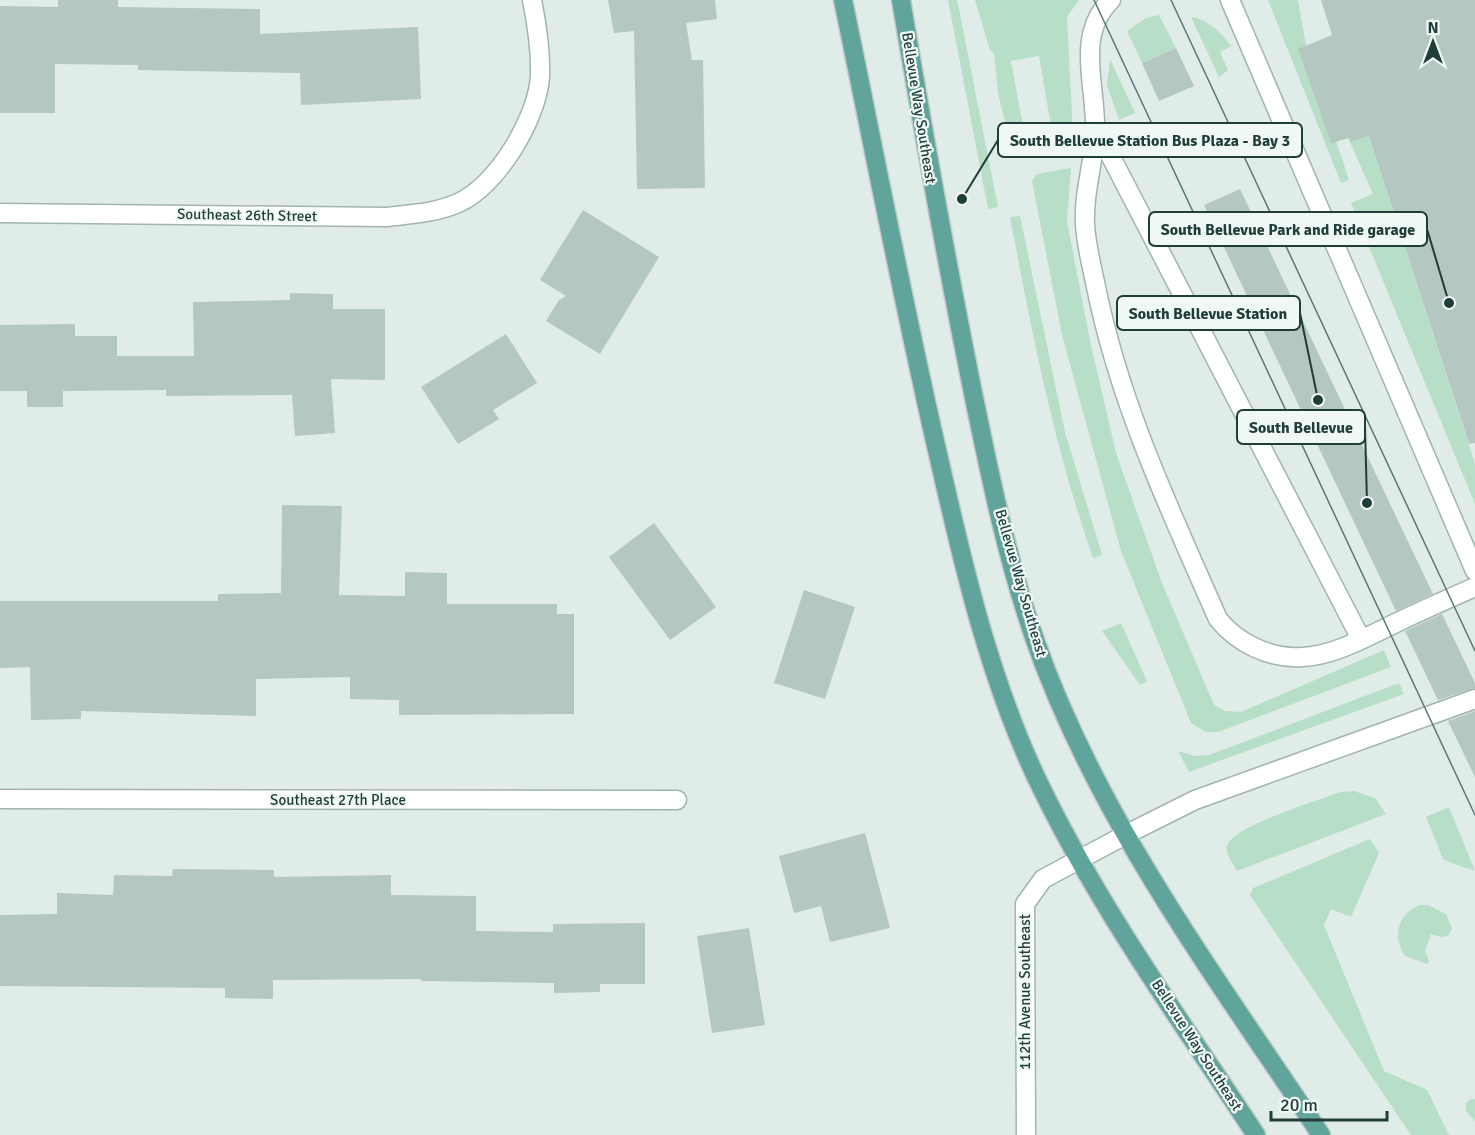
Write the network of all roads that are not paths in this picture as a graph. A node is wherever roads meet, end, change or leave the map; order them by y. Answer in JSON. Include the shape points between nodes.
{"nodes":[{"id":1,"x":532,"y":0,"type":"edge"},
{"id":2,"x":843,"y":0,"type":"edge"},
{"id":3,"x":901,"y":0,"type":"edge"},
{"id":4,"x":1111,"y":0,"type":"edge"},
{"id":5,"x":1230,"y":0,"type":"edge"},
{"id":6,"x":1095,"y":126,"type":"junction"},
{"id":7,"x":0,"y":213,"type":"edge"},
{"id":8,"x":1475,"y":571,"type":"edge"},
{"id":9,"x":1475,"y":587,"type":"edge"},
{"id":10,"x":1361,"y":639,"type":"junction"},
{"id":11,"x":1475,"y":699,"type":"edge"},
{"id":12,"x":0,"y":799,"type":"edge"},
{"id":13,"x":677,"y":800,"type":"dead end"},
{"id":14,"x":1127,"y":834,"type":"junction"},
{"id":15,"x":1079,"y":858,"type":"junction"},
{"id":16,"x":1026,"y":1135,"type":"edge"},
{"id":17,"x":1256,"y":1135,"type":"edge"},
{"id":18,"x":1321,"y":1135,"type":"edge"}],
"edges":[{"from":1,"to":7,"type":"street","name":"Southeast 26th Street","via":[[540,44],[540,79],[531,112],[515,145],[487,183],[459,203],[387,217]]},
{"from":2,"to":15,"type":"main road","name":"Bellevue Way Southeast","via":[[921,384],[961,557],[1011,714],[1037,778]]},
{"from":3,"to":14,"type":"main road","name":"Bellevue Way Southeast","via":[[933,196],[1003,526],[1035,639],[1086,760]]},
{"from":4,"to":6,"type":"street","via":[[1094,22],[1089,49]]},
{"from":5,"to":8,"type":"street"},
{"from":6,"to":10,"type":"street"},
{"from":6,"to":10,"type":"street","via":[[1085,225],[1106,334],[1127,405],[1218,620],[1231,636],[1245,644],[1300,658],[1320,655]]},
{"from":9,"to":10,"type":"street"},
{"from":11,"to":14,"type":"street","name":"112th Avenue Southeast","via":[[1195,800]]},
{"from":12,"to":13,"type":"street","name":"Southeast 27th Place"},
{"from":14,"to":15,"type":"street","name":"112th Avenue Southeast"},
{"from":14,"to":18,"type":"main road","name":"Bellevue Way Southeast","via":[[1178,921]]},
{"from":15,"to":16,"type":"street","name":"112th Avenue Southeast","via":[[1043,879],[1025,904]]},
{"from":15,"to":17,"type":"main road","name":"Bellevue Way Southeast"}]}
